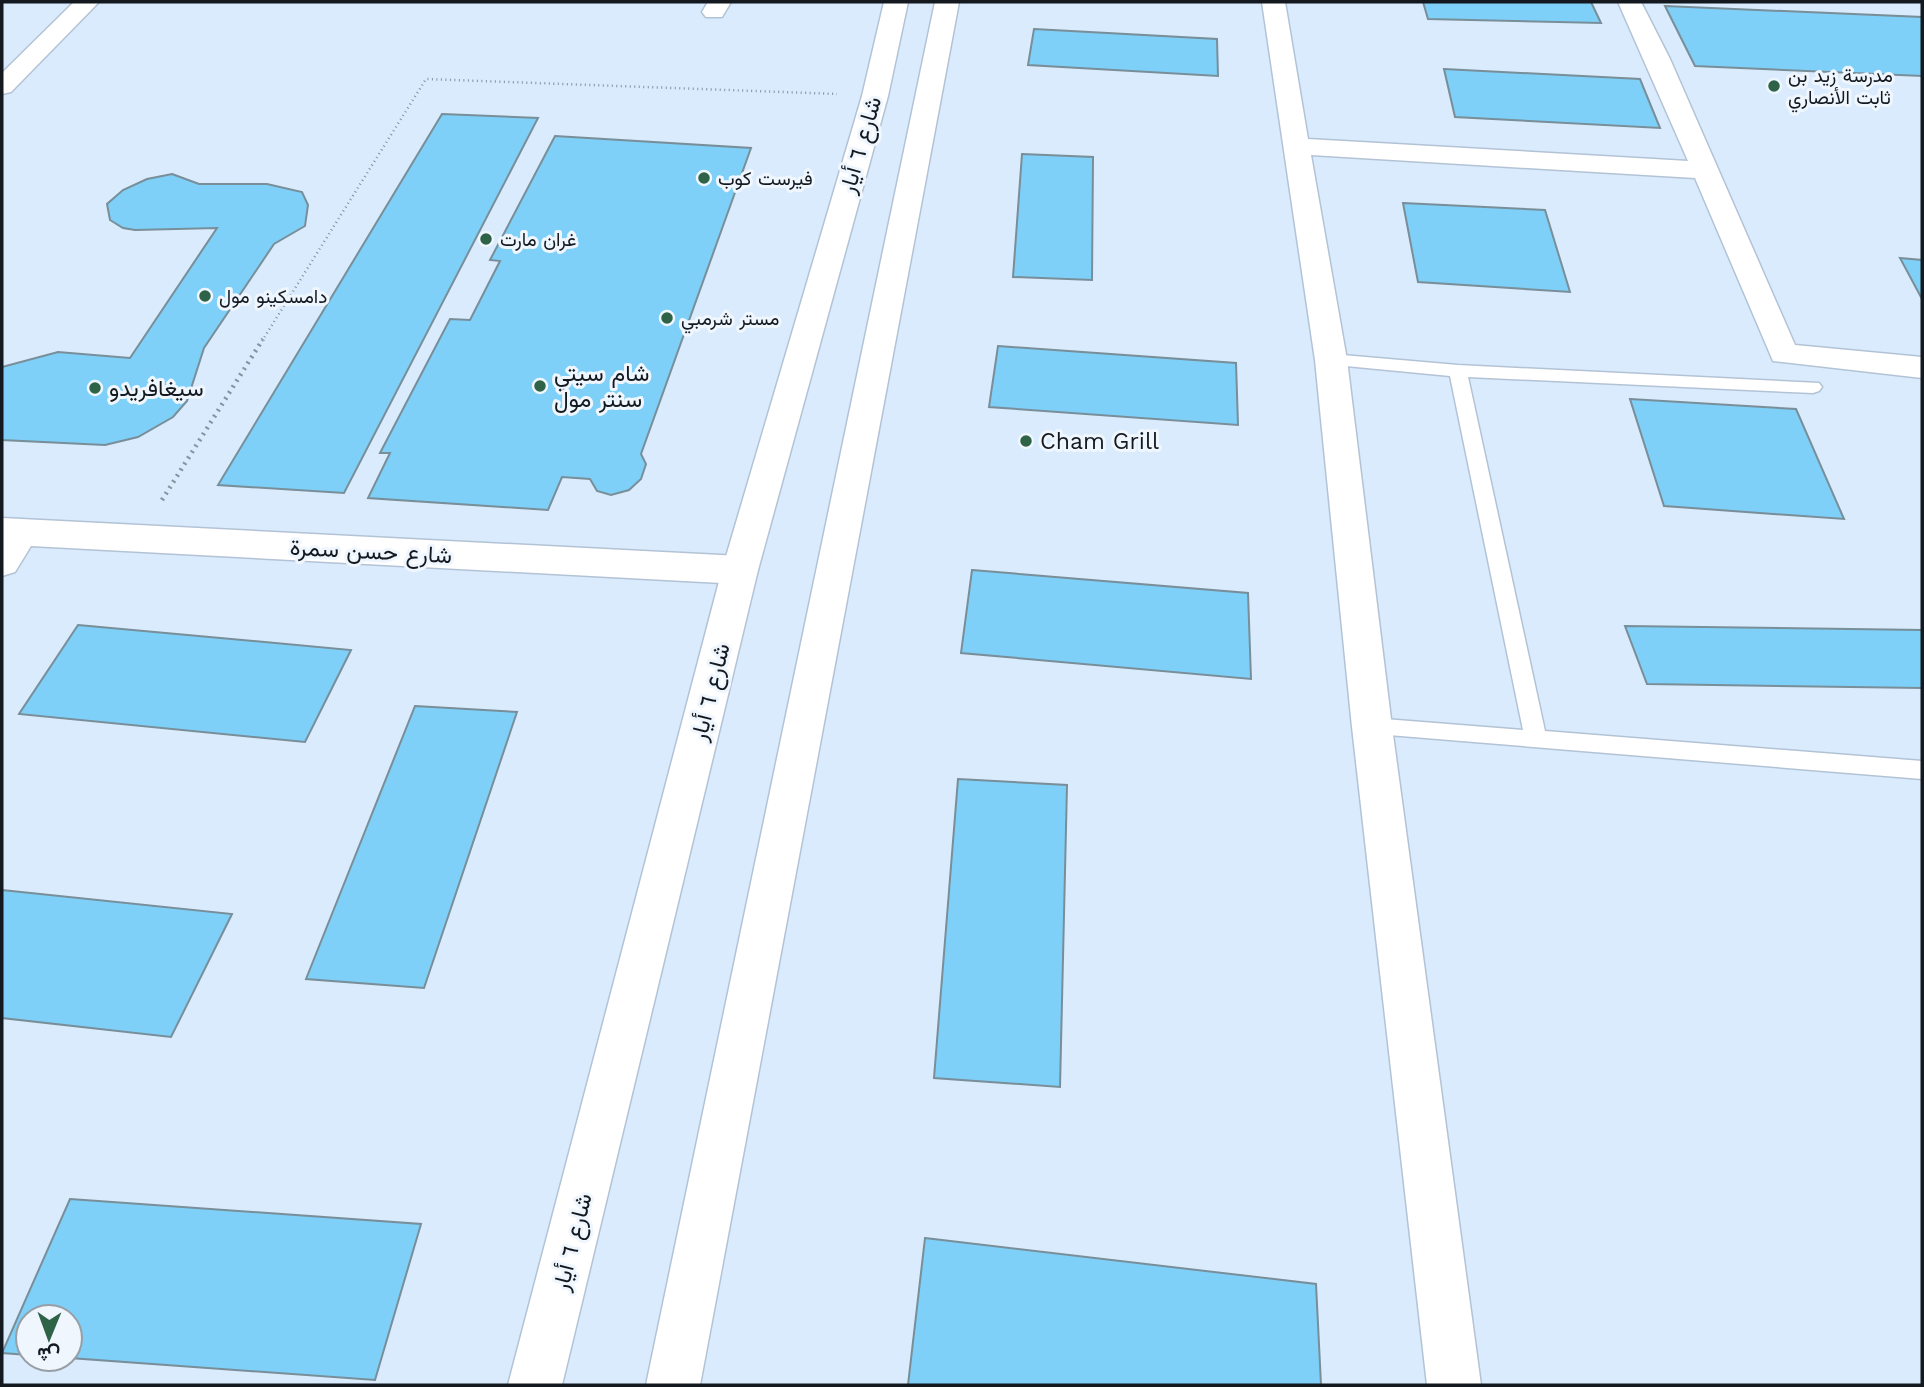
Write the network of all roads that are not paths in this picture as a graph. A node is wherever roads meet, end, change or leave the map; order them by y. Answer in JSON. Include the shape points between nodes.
{"nodes":[{"id":1,"x":87,"y":2,"type":"edge"},
{"id":2,"x":896,"y":2,"type":"edge"},
{"id":3,"x":947,"y":2,"type":"edge"},
{"id":4,"x":1273,"y":2,"type":"edge"},
{"id":5,"x":1630,"y":2,"type":"edge"},
{"id":6,"x":2,"y":87,"type":"edge"},
{"id":7,"x":1297,"y":146,"type":"junction"},
{"id":8,"x":1704,"y":170,"type":"junction"},
{"id":9,"x":1331,"y":360,"type":"junction"},
{"id":10,"x":1922,"y":367,"type":"edge"},
{"id":11,"x":1458,"y":371,"type":"junction"},
{"id":12,"x":1812,"y":387,"type":"dead end"},
{"id":13,"x":12,"y":532,"type":"edge"},
{"id":14,"x":2,"y":562,"type":"edge"},
{"id":15,"x":740,"y":570,"type":"junction"},
{"id":16,"x":1372,"y":727,"type":"junction"},
{"id":17,"x":1536,"y":740,"type":"junction"},
{"id":18,"x":1922,"y":770,"type":"edge"},
{"id":19,"x":536,"y":1385,"type":"edge"},
{"id":20,"x":673,"y":1385,"type":"edge"},
{"id":21,"x":1454,"y":1385,"type":"edge"}],
"edges":[{"from":1,"to":6,"type":"street"},
{"from":2,"to":15,"type":"street","name":"شارع ٦ أيار","via":[[875,96]]},
{"from":3,"to":20,"type":"street"},
{"from":4,"to":7,"type":"street"},
{"from":5,"to":8,"type":"street"},
{"from":7,"to":8,"type":"street"},
{"from":7,"to":9,"type":"street"},
{"from":8,"to":10,"type":"street","via":[[1784,354]]},
{"from":9,"to":11,"type":"lane"},
{"from":9,"to":16,"type":"street"},
{"from":11,"to":12,"type":"lane"},
{"from":11,"to":17,"type":"lane"},
{"from":13,"to":14,"type":"street"},
{"from":13,"to":15,"type":"street","name":"شارع حسن سمرة"},
{"from":15,"to":19,"type":"street","name":"شارع ٦ أيار"},
{"from":16,"to":17,"type":"lane"},
{"from":16,"to":21,"type":"street"},
{"from":17,"to":18,"type":"lane"}]}
